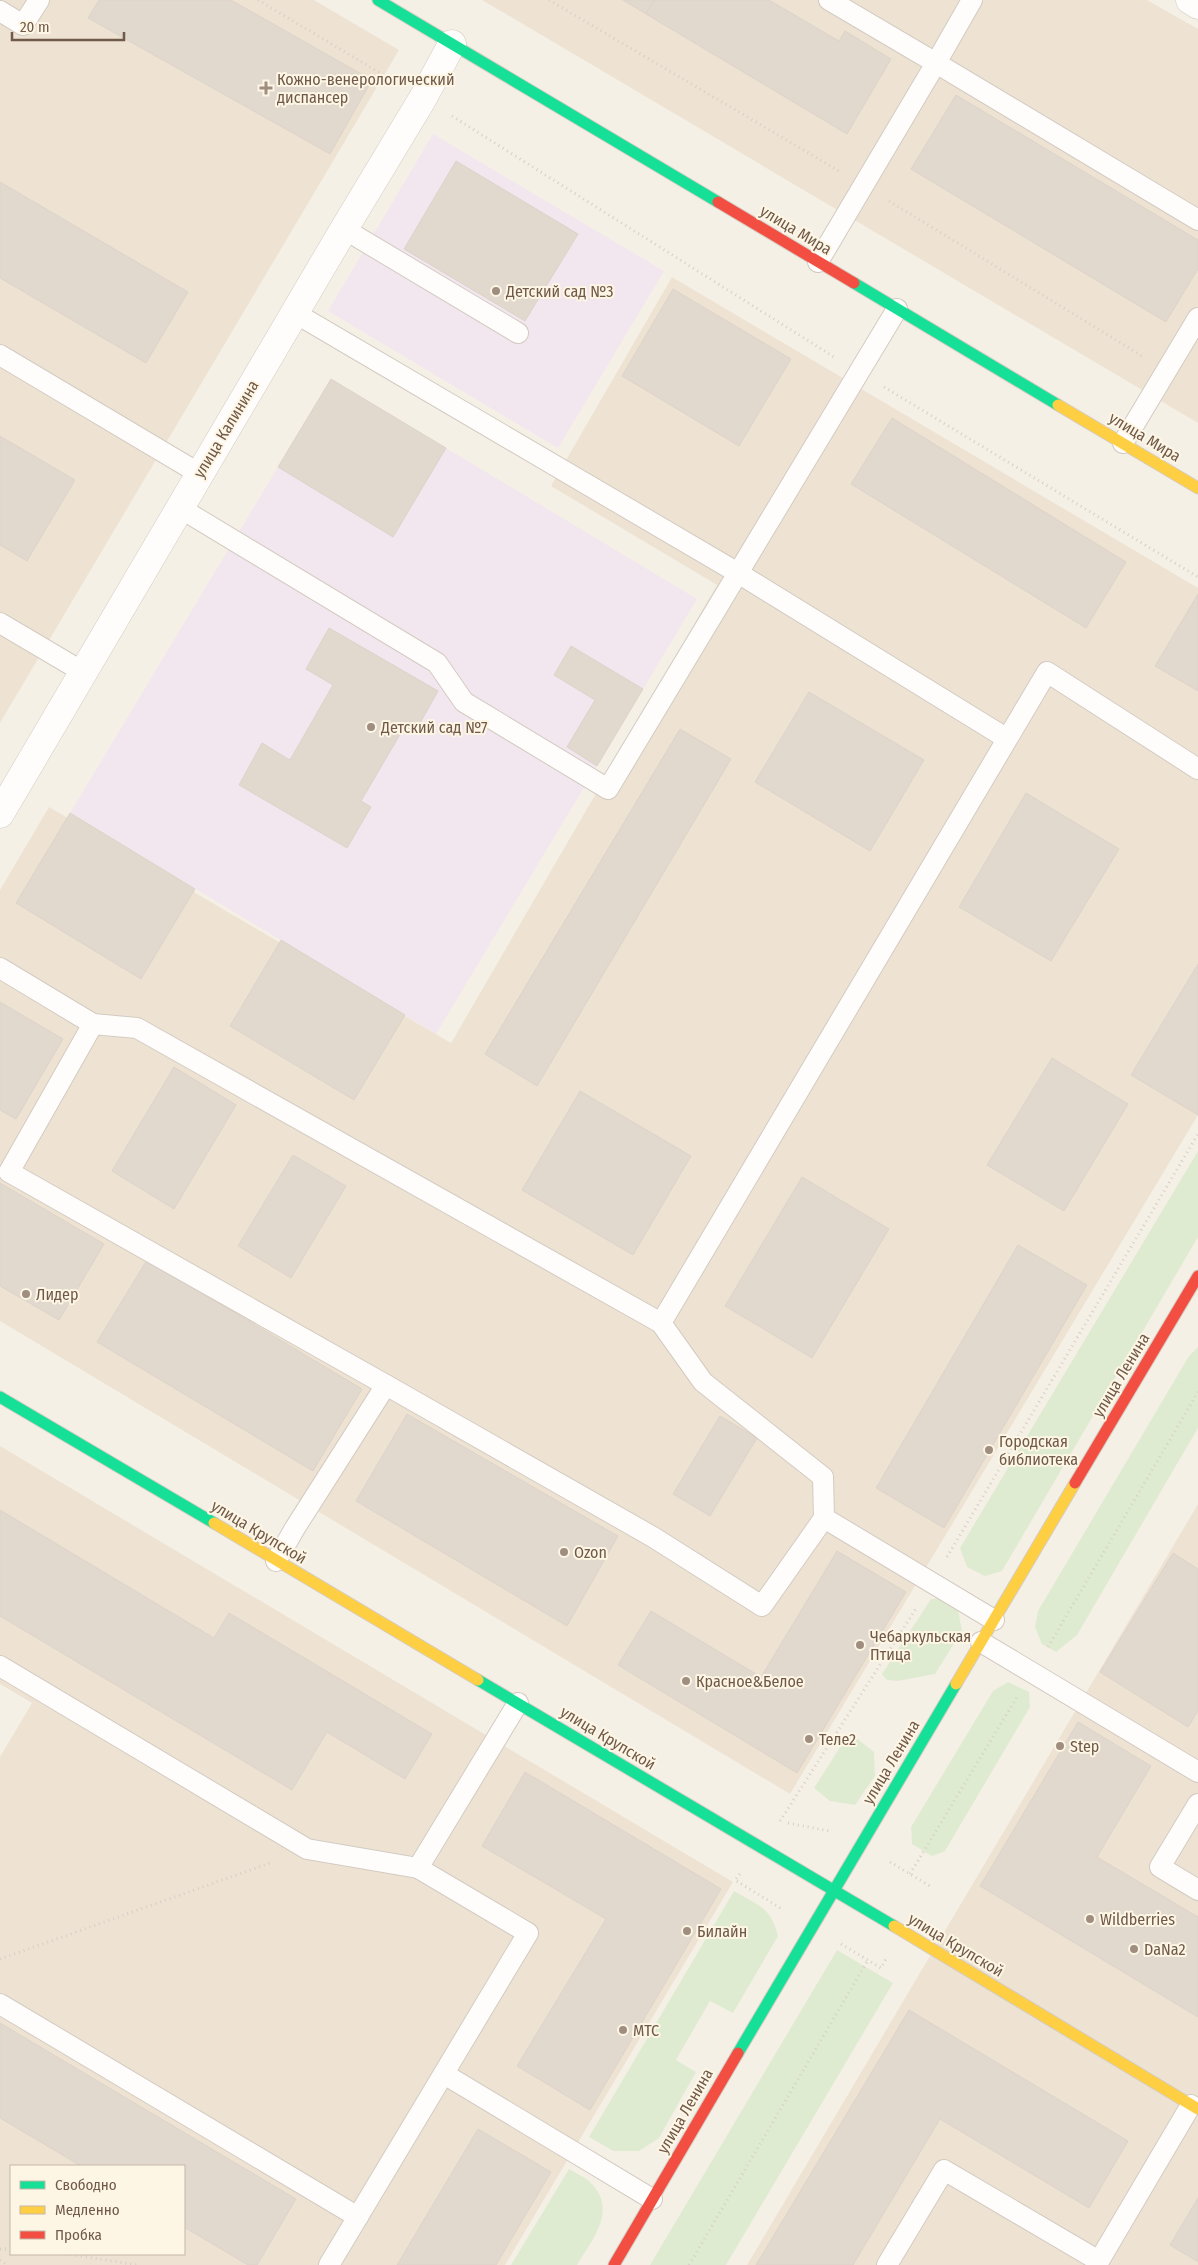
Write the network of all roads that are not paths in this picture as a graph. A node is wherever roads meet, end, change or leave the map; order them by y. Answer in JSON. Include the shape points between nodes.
{"nodes":[{"id":1,"x":40,"y":0,"type":"edge"},
{"id":2,"x":378,"y":0,"type":"edge"},
{"id":3,"x":829,"y":0,"type":"edge"},
{"id":4,"x":972,"y":0,"type":"edge"},
{"id":5,"x":1190,"y":0,"type":"edge"},
{"id":6,"x":1198,"y":5,"type":"edge"},
{"id":7,"x":0,"y":11,"type":"edge"},
{"id":8,"x":452,"y":44,"type":"junction"},
{"id":9,"x":936,"y":63,"type":"junction"},
{"id":10,"x":1198,"y":220,"type":"edge"},
{"id":11,"x":344,"y":229,"type":"junction"},
{"id":12,"x":818,"y":262,"type":"junction"},
{"id":13,"x":897,"y":309,"type":"junction"},
{"id":14,"x":295,"y":313,"type":"junction"},
{"id":15,"x":1198,"y":318,"type":"edge"},
{"id":16,"x":518,"y":333,"type":"dead end"},
{"id":17,"x":0,"y":355,"type":"edge"},
{"id":18,"x":1123,"y":443,"type":"junction"},
{"id":19,"x":200,"y":474,"type":"junction"},
{"id":20,"x":1198,"y":488,"type":"edge"},
{"id":21,"x":180,"y":508,"type":"junction"},
{"id":22,"x":738,"y":573,"type":"junction"},
{"id":23,"x":0,"y":623,"type":"edge"},
{"id":24,"x":83,"y":672,"type":"junction"},
{"id":25,"x":1006,"y":738,"type":"junction"},
{"id":26,"x":1198,"y":769,"type":"edge"},
{"id":27,"x":0,"y":814,"type":"edge"},
{"id":28,"x":0,"y":968,"type":"edge"},
{"id":29,"x":93,"y":1024,"type":"junction"},
{"id":30,"x":1198,"y":1276,"type":"edge"},
{"id":31,"x":661,"y":1323,"type":"junction"},
{"id":32,"x":386,"y":1385,"type":"junction"},
{"id":33,"x":0,"y":1397,"type":"edge"},
{"id":34,"x":824,"y":1518,"type":"junction"},
{"id":35,"x":276,"y":1561,"type":"junction"},
{"id":36,"x":994,"y":1620,"type":"junction"},
{"id":37,"x":981,"y":1642,"type":"junction"},
{"id":38,"x":0,"y":1666,"type":"edge"},
{"id":39,"x":518,"y":1703,"type":"junction"},
{"id":40,"x":1198,"y":1772,"type":"edge"},
{"id":41,"x":1198,"y":1804,"type":"edge"},
{"id":42,"x":418,"y":1868,"type":"junction"},
{"id":43,"x":833,"y":1890,"type":"junction"},
{"id":44,"x":1198,"y":1890,"type":"edge"},
{"id":45,"x":0,"y":2004,"type":"edge"},
{"id":46,"x":444,"y":2074,"type":"junction"},
{"id":47,"x":1195,"y":2107,"type":"edge"},
{"id":48,"x":652,"y":2199,"type":"junction"},
{"id":49,"x":358,"y":2217,"type":"junction"},
{"id":50,"x":1102,"y":2263,"type":"edge"},
{"id":51,"x":329,"y":2265,"type":"edge"},
{"id":52,"x":614,"y":2265,"type":"edge"},
{"id":53,"x":887,"y":2265,"type":"edge"}],
"edges":[{"from":1,"to":7,"type":"lane","via":[[23,25]]},
{"from":2,"to":8,"type":"street","name":"улица Мира"},
{"from":3,"to":9,"type":"lane"},
{"from":4,"to":9,"type":"lane"},
{"from":5,"to":6,"type":"street"},
{"from":8,"to":11,"type":"street","name":"улица Калинина"},
{"from":8,"to":12,"type":"street","name":"улица Мира"},
{"from":9,"to":10,"type":"lane"},
{"from":9,"to":12,"type":"lane"},
{"from":11,"to":14,"type":"street","name":"улица Калинина"},
{"from":11,"to":16,"type":"lane"},
{"from":12,"to":13,"type":"street","name":"улица Мира"},
{"from":13,"to":18,"type":"street","name":"улица Мира"},
{"from":13,"to":22,"type":"lane"},
{"from":14,"to":19,"type":"street","name":"улица Калинина"},
{"from":14,"to":22,"type":"lane"},
{"from":15,"to":18,"type":"lane"},
{"from":17,"to":19,"type":"lane"},
{"from":18,"to":20,"type":"street","name":"улица Мира"},
{"from":19,"to":21,"type":"street","name":"улица Калинина"},
{"from":21,"to":22,"type":"lane","via":[[437,663],[464,702],[608,789]]},
{"from":21,"to":24,"type":"street","name":"улица Калинина"},
{"from":22,"to":25,"type":"lane"},
{"from":23,"to":24,"type":"lane"},
{"from":24,"to":27,"type":"street","name":"улица Калинина"},
{"from":25,"to":26,"type":"lane","via":[[1046,672]]},
{"from":25,"to":31,"type":"lane"},
{"from":28,"to":29,"type":"lane"},
{"from":29,"to":31,"type":"lane","via":[[138,1028]]},
{"from":29,"to":32,"type":"lane","via":[[9,1172]]},
{"from":30,"to":36,"type":"street","name":"улица Ленина"},
{"from":31,"to":34,"type":"lane","via":[[702,1382],[823,1477]]},
{"from":32,"to":34,"type":"lane","via":[[653,1537],[762,1606]]},
{"from":32,"to":35,"type":"lane"},
{"from":33,"to":35,"type":"street","name":"улица Крупской"},
{"from":34,"to":36,"type":"lane"},
{"from":35,"to":39,"type":"street","name":"улица Крупской"},
{"from":36,"to":37,"type":"street","name":"улица Ленина"},
{"from":37,"to":40,"type":"lane"},
{"from":37,"to":43,"type":"street","name":"улица Ленина"},
{"from":38,"to":42,"type":"lane","via":[[308,1849]]},
{"from":39,"to":42,"type":"lane"},
{"from":39,"to":43,"type":"street","name":"улица Крупской"},
{"from":41,"to":44,"type":"lane","via":[[1160,1867]]},
{"from":42,"to":46,"type":"lane","via":[[528,1933]]},
{"from":43,"to":47,"type":"street","name":"улица Крупской"},
{"from":43,"to":48,"type":"street","name":"улица Ленина"},
{"from":45,"to":49,"type":"lane"},
{"from":46,"to":48,"type":"lane"},
{"from":46,"to":49,"type":"lane"},
{"from":47,"to":50,"type":"lane"},
{"from":48,"to":52,"type":"street","name":"улица Ленина"},
{"from":49,"to":51,"type":"lane"},
{"from":50,"to":53,"type":"lane","via":[[944,2170]]}]}
